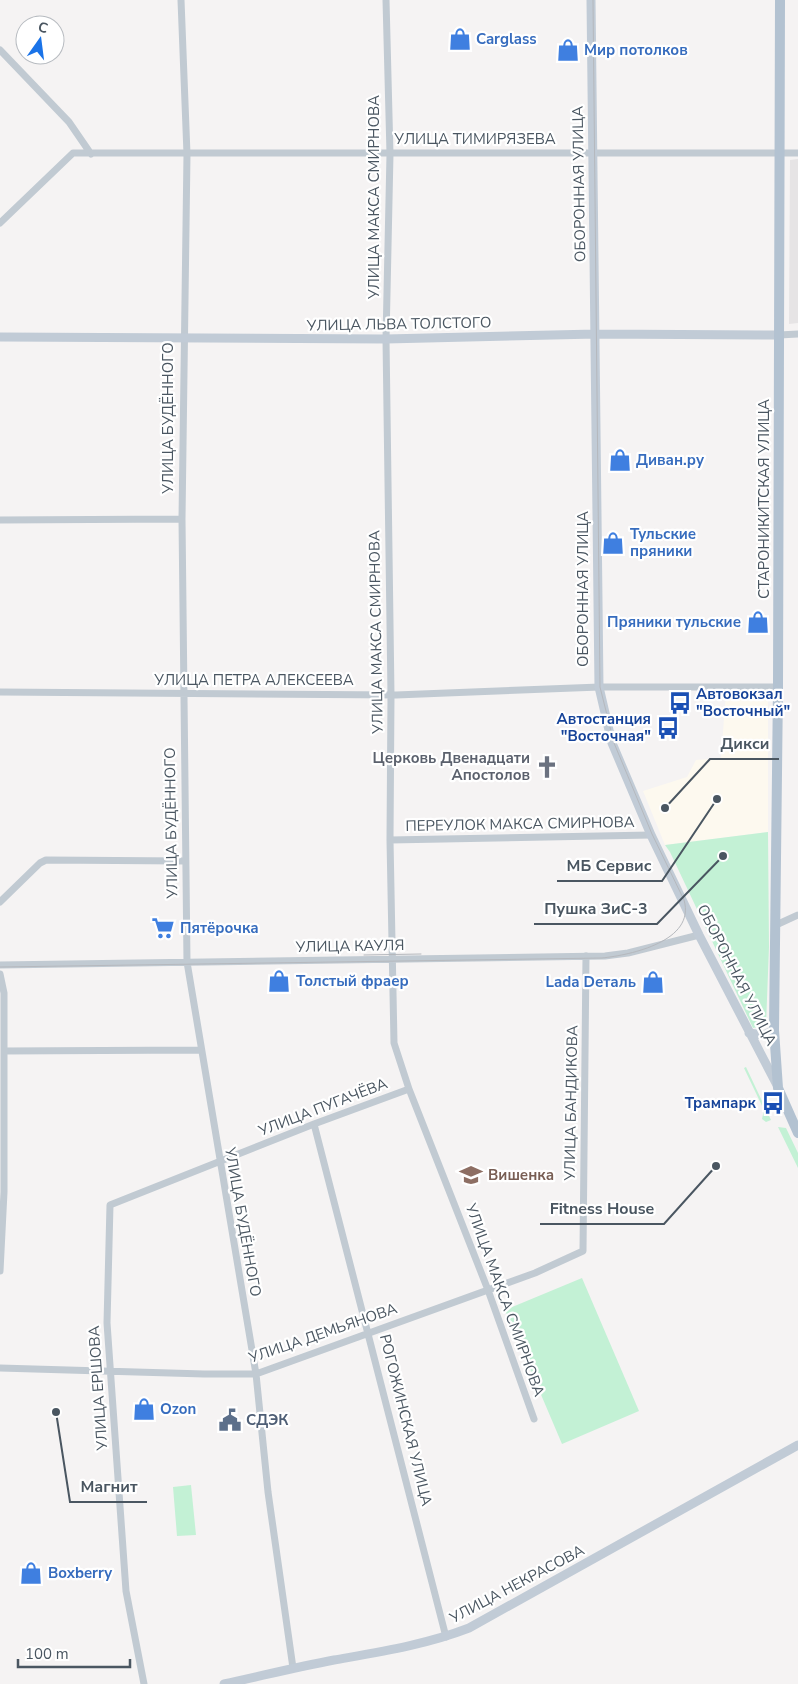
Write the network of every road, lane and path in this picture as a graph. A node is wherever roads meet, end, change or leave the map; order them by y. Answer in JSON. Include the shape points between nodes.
{"nodes":[{"id":1,"x":181,"y":0,"type":"edge"},
{"id":2,"x":386,"y":0,"type":"edge"},
{"id":3,"x":591,"y":0,"type":"edge"},
{"id":4,"x":780,"y":0,"type":"edge"},
{"id":5,"x":0,"y":50,"type":"edge"},
{"id":6,"x":593,"y":152,"type":"junction"},
{"id":7,"x":779,"y":153,"type":"junction"},
{"id":8,"x":798,"y":153,"type":"edge"},
{"id":9,"x":91,"y":154,"type":"junction"},
{"id":10,"x":187,"y":154,"type":"junction"},
{"id":11,"x":390,"y":154,"type":"junction"},
{"id":12,"x":0,"y":223,"type":"edge"},
{"id":13,"x":596,"y":334,"type":"junction"},
{"id":14,"x":798,"y":334,"type":"edge"},
{"id":15,"x":779,"y":335,"type":"junction"},
{"id":16,"x":0,"y":337,"type":"edge"},
{"id":17,"x":182,"y":338,"type":"junction"},
{"id":18,"x":386,"y":339,"type":"junction"},
{"id":19,"x":182,"y":518,"type":"junction"},
{"id":20,"x":0,"y":520,"type":"edge"},
{"id":21,"x":599,"y":687,"type":"junction"},
{"id":22,"x":778,"y":687,"type":"junction"},
{"id":23,"x":0,"y":692,"type":"edge"},
{"id":24,"x":183,"y":693,"type":"junction"},
{"id":25,"x":391,"y":695,"type":"junction"},
{"id":26,"x":651,"y":835,"type":"junction"},
{"id":27,"x":390,"y":840,"type":"junction"},
{"id":28,"x":185,"y":861,"type":"junction"},
{"id":29,"x":0,"y":902,"type":"edge"},
{"id":30,"x":798,"y":915,"type":"edge"},
{"id":31,"x":776,"y":925,"type":"junction"},
{"id":32,"x":699,"y":935,"type":"junction"},
{"id":33,"x":586,"y":956,"type":"junction"},
{"id":34,"x":393,"y":958,"type":"junction"},
{"id":35,"x":187,"y":962,"type":"junction"},
{"id":36,"x":0,"y":965,"type":"edge"},
{"id":37,"x":0,"y":974,"type":"edge"},
{"id":38,"x":774,"y":1030,"type":"junction"},
{"id":39,"x":749,"y":1033,"type":"junction"},
{"id":40,"x":201,"y":1050,"type":"junction"},
{"id":41,"x":4,"y":1051,"type":"junction"},
{"id":42,"x":778,"y":1088,"type":"junction"},
{"id":43,"x":409,"y":1089,"type":"junction"},
{"id":44,"x":314,"y":1124,"type":"junction"},
{"id":45,"x":798,"y":1133,"type":"edge"},
{"id":46,"x":219,"y":1162,"type":"junction"},
{"id":47,"x":583,"y":1251,"type":"joint"},
{"id":48,"x":0,"y":1271,"type":"edge"},
{"id":49,"x":488,"y":1290,"type":"junction"},
{"id":50,"x":369,"y":1331,"type":"junction"},
{"id":51,"x":0,"y":1368,"type":"edge"},
{"id":52,"x":112,"y":1372,"type":"junction"},
{"id":53,"x":256,"y":1374,"type":"junction"},
{"id":54,"x":534,"y":1419,"type":"dead end"},
{"id":55,"x":798,"y":1445,"type":"edge"},
{"id":56,"x":446,"y":1637,"type":"junction"},
{"id":57,"x":293,"y":1668,"type":"junction"},
{"id":58,"x":144,"y":1684,"type":"edge"},
{"id":59,"x":224,"y":1684,"type":"edge"}],
"edges":[{"from":1,"to":10,"type":"street","name":"УЛИЦА БУДЁННОГО"},
{"from":2,"to":11,"type":"street","name":"УЛИЦА МАКСА СМИРНОВА"},
{"from":3,"to":6,"type":"street","name":"ОБОРОННАЯ УЛИЦА"},
{"from":4,"to":7,"type":"main road","name":"СТАРОНИКИТСКАЯ УЛИЦА"},
{"from":5,"to":9,"type":"street","via":[[69,122]]},
{"from":6,"to":7,"type":"street","name":"УЛИЦА ТИМИРЯЗЕВА"},
{"from":6,"to":11,"type":"street","name":"УЛИЦА ТИМИРЯЗЕВА"},
{"from":6,"to":13,"type":"street","name":"ОБОРОННАЯ УЛИЦА"},
{"from":7,"to":8,"type":"street","name":"УЛИЦА ТИМИРЯЗЕВА"},
{"from":7,"to":15,"type":"main road","name":"СТАРОНИКИТСКАЯ УЛИЦА"},
{"from":9,"to":10,"type":"street","name":"УЛИЦА ТИМИРЯЗЕВА"},
{"from":9,"to":12,"type":"street","name":"УЛИЦА ТИМИРЯЗЕВА","via":[[73,153]]},
{"from":10,"to":11,"type":"street","name":"УЛИЦА ТИМИРЯЗЕВА"},
{"from":10,"to":17,"type":"street","name":"УЛИЦА БУДЁННОГО"},
{"from":11,"to":18,"type":"street","name":"УЛИЦА МАКСА СМИРНОВА"},
{"from":13,"to":15,"type":"street","name":"УЛИЦА ЛЬВА ТОЛСТОГО"},
{"from":13,"to":18,"type":"street","name":"УЛИЦА ЛЬВА ТОЛСТОГО"},
{"from":13,"to":21,"type":"street","name":"ОБОРОННАЯ УЛИЦА"},
{"from":14,"to":15,"type":"street","name":"УЛИЦА ЛЬВА ТОЛСТОГО"},
{"from":15,"to":22,"type":"main road","name":"СТАРОНИКИТСКАЯ УЛИЦА"},
{"from":16,"to":17,"type":"street","name":"УЛИЦА ЛЬВА ТОЛСТОГО"},
{"from":17,"to":18,"type":"street","name":"УЛИЦА ЛЬВА ТОЛСТОГО"},
{"from":17,"to":19,"type":"street","name":"УЛИЦА БУДЁННОГО"},
{"from":18,"to":25,"type":"street","name":"УЛИЦА МАКСА СМИРНОВА"},
{"from":19,"to":20,"type":"street"},
{"from":19,"to":24,"type":"street","name":"УЛИЦА БУДЁННОГО"},
{"from":21,"to":22,"type":"street","name":"УЛИЦА ПЕТРА АЛЕКСЕЕВА"},
{"from":21,"to":25,"type":"street","name":"УЛИЦА ПЕТРА АЛЕКСЕЕВА"},
{"from":21,"to":26,"type":"street","name":"ОБОРОННАЯ УЛИЦА","via":[[612,743]]},
{"from":22,"to":31,"type":"main road","name":"СТАРОНИКИТСКАЯ УЛИЦА"},
{"from":23,"to":24,"type":"street","name":"УЛИЦА ПЕТРА АЛЕКСЕЕВА"},
{"from":24,"to":25,"type":"street","name":"УЛИЦА ПЕТРА АЛЕКСЕЕВА"},
{"from":24,"to":28,"type":"street","name":"УЛИЦА БУДЁННОГО"},
{"from":25,"to":27,"type":"street","name":"УЛИЦА МАКСА СМИРНОВА"},
{"from":26,"to":27,"type":"street","name":"ПЕРЕУЛОК МАКСА СМИРНОВА"},
{"from":26,"to":32,"type":"street","name":"ОБОРОННАЯ УЛИЦА"},
{"from":27,"to":34,"type":"street","name":"УЛИЦА МАКСА СМИРНОВА"},
{"from":28,"to":29,"type":"street","via":[[46,860]]},
{"from":28,"to":35,"type":"street","name":"УЛИЦА БУДЁННОГО"},
{"from":30,"to":31,"type":"street"},
{"from":31,"to":38,"type":"main road","name":"СТАРОНИКИТСКАЯ УЛИЦА"},
{"from":32,"to":33,"type":"street","name":"УЛИЦА КАУЛЯ","via":[[628,953]]},
{"from":32,"to":39,"type":"street","name":"ОБОРОННАЯ УЛИЦА"},
{"from":33,"to":34,"type":"street","name":"УЛИЦА КАУЛЯ"},
{"from":33,"to":47,"type":"street","name":"УЛИЦА БАНДИКОВА"},
{"from":34,"to":35,"type":"street","name":"УЛИЦА КАУЛЯ"},
{"from":34,"to":43,"type":"street","name":"УЛИЦА МАКСА СМИРНОВА","via":[[394,1043]]},
{"from":35,"to":36,"type":"street","name":"УЛИЦА КАУЛЯ"},
{"from":35,"to":40,"type":"street","name":"УЛИЦА БУДЁННОГО"},
{"from":37,"to":41,"type":"street","via":[[4,993]]},
{"from":38,"to":39,"type":"street","via":[[764,1035]]},
{"from":38,"to":42,"type":"main road","name":"СТАРОНИКИТСКАЯ УЛИЦА"},
{"from":39,"to":42,"type":"street","name":"ОБОРОННАЯ УЛИЦА"},
{"from":40,"to":41,"type":"street"},
{"from":40,"to":46,"type":"street","name":"УЛИЦА БУДЁННОГО"},
{"from":41,"to":48,"type":"street","via":[[4,1192]]},
{"from":42,"to":45,"type":"main road","name":"ОБОРОННАЯ УЛИЦА"},
{"from":43,"to":44,"type":"street","name":"УЛИЦА ПУГАЧЁВА"},
{"from":43,"to":49,"type":"street","name":"УЛИЦА МАКСА СМИРНОВА"},
{"from":44,"to":46,"type":"street","name":"УЛИЦА ПУГАЧЁВА"},
{"from":44,"to":50,"type":"street","name":"РОГОЖИНСКАЯ УЛИЦА"},
{"from":46,"to":52,"type":"street","name":"УЛИЦА ЕРШОВА","via":[[110,1205],[107,1323]]},
{"from":46,"to":53,"type":"street","name":"УЛИЦА БУДЁННОГО"},
{"from":47,"to":49,"type":"street","name":"УЛИЦА ДЕМЬЯНОВА"},
{"from":49,"to":50,"type":"street","name":"УЛИЦА ДЕМЬЯНОВА"},
{"from":49,"to":54,"type":"street","name":"УЛИЦА МАКСА СМИРНОВА"},
{"from":50,"to":53,"type":"street","name":"УЛИЦА ДЕМЬЯНОВА"},
{"from":50,"to":56,"type":"street","name":"РОГОЖИНСКАЯ УЛИЦА"},
{"from":51,"to":52,"type":"street","name":"УЛИЦА ДЕМЬЯНОВА"},
{"from":52,"to":53,"type":"street","name":"УЛИЦА ДЕМЬЯНОВА"},
{"from":52,"to":58,"type":"street","name":"УЛИЦА ЕРШОВА","via":[[126,1590]]},
{"from":53,"to":57,"type":"street","name":"УЛИЦА БУДЁННОГО","via":[[268,1492]]},
{"from":55,"to":56,"type":"street","name":"УЛИЦА НЕКРАСОВА","via":[[468,1628]]},
{"from":56,"to":57,"type":"street","name":"УЛИЦА НЕКРАСОВА"},
{"from":57,"to":59,"type":"street","name":"УЛИЦА НЕКРАСОВА"}]}
